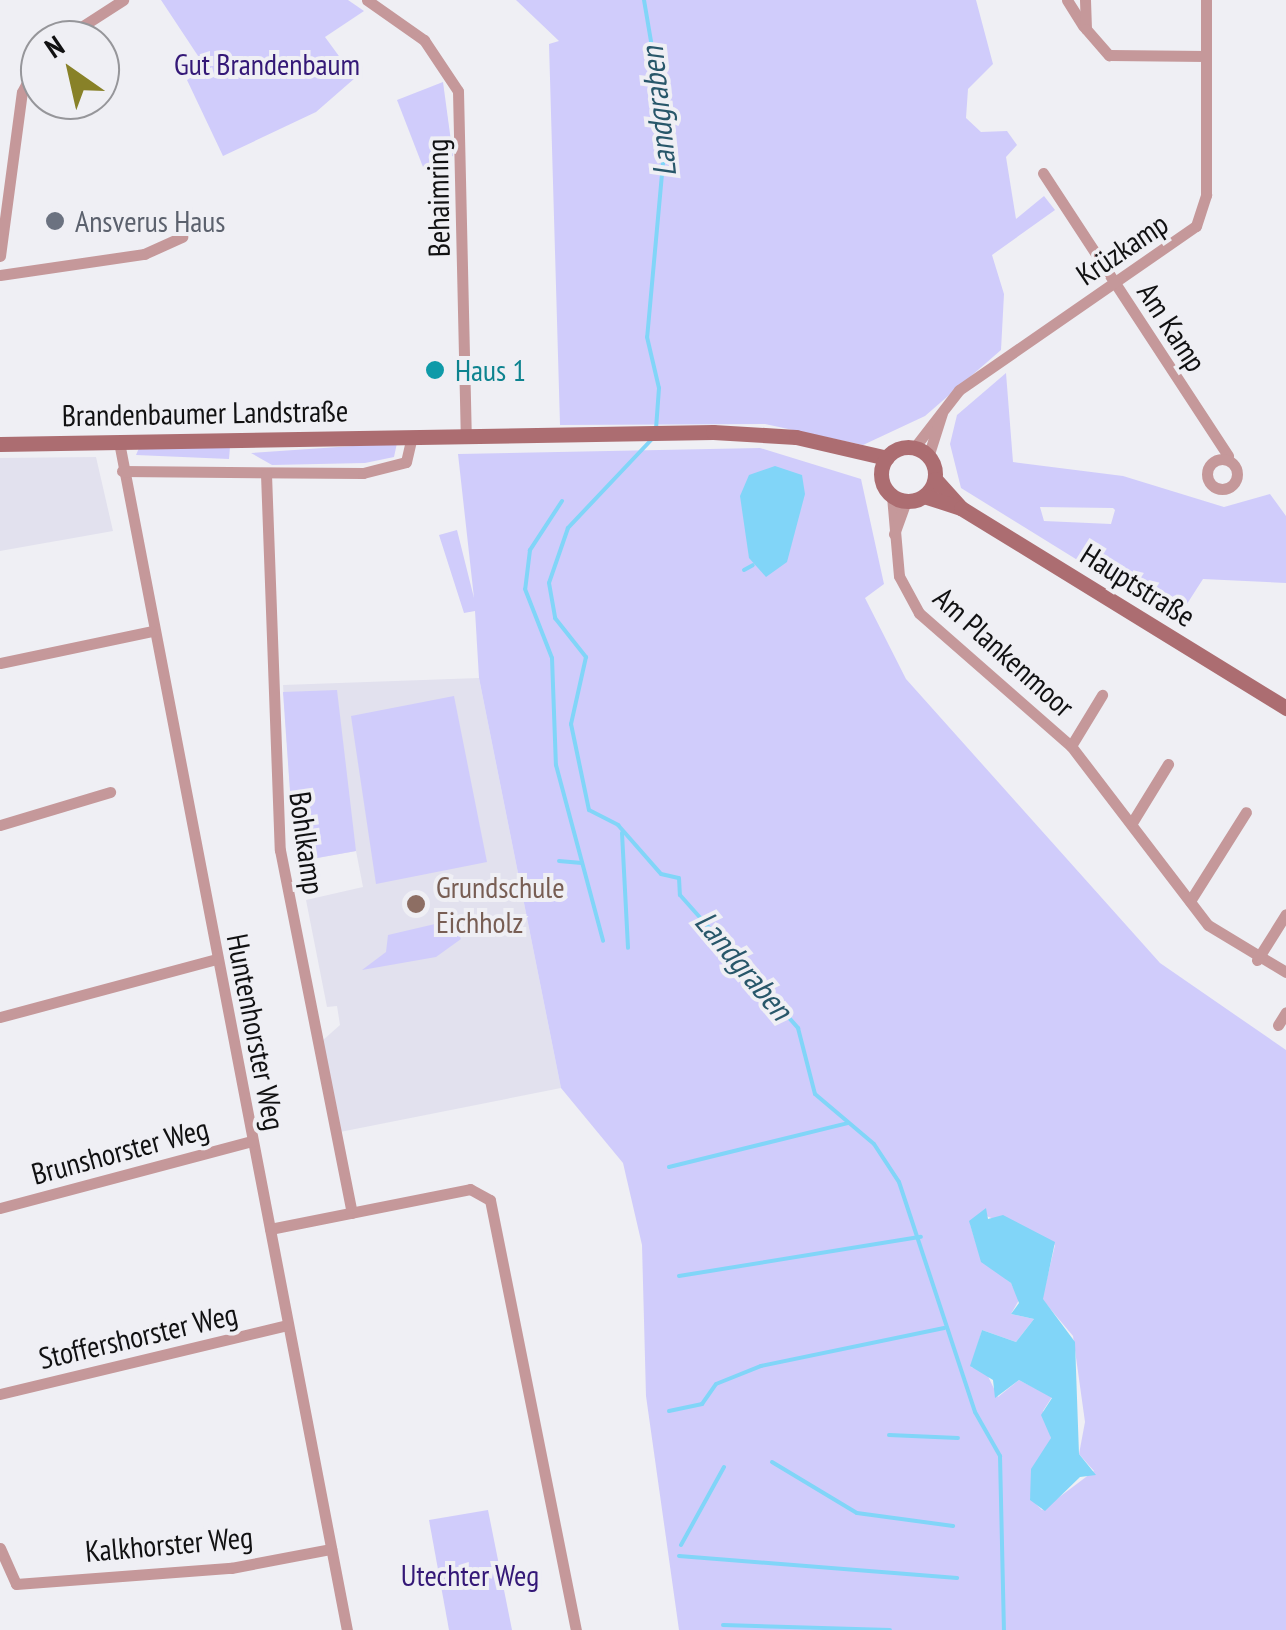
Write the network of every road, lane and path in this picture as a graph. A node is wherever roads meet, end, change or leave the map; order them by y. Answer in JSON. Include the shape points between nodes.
{"nodes":[{"id":1,"x":122,"y":0,"type":"edge"},
{"id":2,"x":367,"y":0,"type":"edge"},
{"id":3,"x":1067,"y":0,"type":"edge"},
{"id":4,"x":1085,"y":0,"type":"edge"},
{"id":5,"x":1206,"y":0,"type":"edge"},
{"id":6,"x":92,"y":20,"type":"edge"},
{"id":7,"x":1086,"y":29,"type":"junction"},
{"id":8,"x":1206,"y":56,"type":"junction"},
{"id":9,"x":20,"y":107,"type":"edge"},
{"id":10,"x":1043,"y":174,"type":"dead end"},
{"id":11,"x":182,"y":236,"type":"dead end"},
{"id":12,"x":0,"y":256,"type":"edge"},
{"id":13,"x":0,"y":275,"type":"edge"},
{"id":14,"x":1114,"y":285,"type":"junction"},
{"id":15,"x":466,"y":436,"type":"junction"},
{"id":16,"x":412,"y":437,"type":"junction"},
{"id":17,"x":119,"y":442,"type":"junction"},
{"id":18,"x":0,"y":444,"type":"edge"},
{"id":19,"x":921,"y":453,"type":"junction"},
{"id":20,"x":1228,"y":456,"type":"dead end"},
{"id":21,"x":884,"y":465,"type":"junction"},
{"id":22,"x":122,"y":471,"type":"junction"},
{"id":23,"x":266,"y":474,"type":"junction"},
{"id":24,"x":934,"y":480,"type":"junction"},
{"id":25,"x":924,"y":496,"type":"junction"},
{"id":26,"x":899,"y":499,"type":"junction"},
{"id":27,"x":961,"y":508,"type":"junction"},
{"id":28,"x":152,"y":631,"type":"junction"},
{"id":29,"x":0,"y":662,"type":"edge"},
{"id":30,"x":1102,"y":695,"type":"dead end"},
{"id":31,"x":1286,"y":708,"type":"edge"},
{"id":32,"x":1071,"y":746,"type":"junction"},
{"id":33,"x":1168,"y":764,"type":"dead end"},
{"id":34,"x":110,"y":792,"type":"dead end"},
{"id":35,"x":1246,"y":812,"type":"dead end"},
{"id":36,"x":1133,"y":821,"type":"junction"},
{"id":37,"x":0,"y":825,"type":"edge"},
{"id":38,"x":1190,"y":901,"type":"junction"},
{"id":39,"x":1286,"y":914,"type":"edge"},
{"id":40,"x":216,"y":959,"type":"junction"},
{"id":41,"x":1257,"y":960,"type":"junction"},
{"id":42,"x":1286,"y":972,"type":"edge"},
{"id":43,"x":1286,"y":1012,"type":"edge"},
{"id":44,"x":0,"y":1017,"type":"edge"},
{"id":45,"x":1278,"y":1026,"type":"dead end"},
{"id":46,"x":252,"y":1141,"type":"junction"},
{"id":47,"x":0,"y":1208,"type":"edge"},
{"id":48,"x":352,"y":1214,"type":"junction"},
{"id":49,"x":270,"y":1229,"type":"junction"},
{"id":50,"x":288,"y":1325,"type":"junction"},
{"id":51,"x":0,"y":1394,"type":"edge"},
{"id":52,"x":0,"y":1548,"type":"edge"},
{"id":53,"x":330,"y":1549,"type":"junction"},
{"id":54,"x":347,"y":1630,"type":"edge"},
{"id":55,"x":576,"y":1630,"type":"edge"}],
"edges":[{"from":1,"to":6,"type":"street"},
{"from":2,"to":15,"type":"street","name":"Behaimring","via":[[424,40],[458,90]]},
{"from":3,"to":7,"type":"street"},
{"from":4,"to":7,"type":"street"},
{"from":5,"to":8,"type":"street","name":"Krüzkamp"},
{"from":7,"to":8,"type":"street","via":[[1116,57]]},
{"from":8,"to":14,"type":"street","name":"Krüzkamp","via":[[1202,214],[1188,235]]},
{"from":9,"to":12,"type":"street"},
{"from":10,"to":14,"type":"street","name":"Am Kamp"},
{"from":11,"to":13,"type":"street","via":[[144,254]]},
{"from":14,"to":19,"type":"street","name":"Krüzkamp","via":[[959,390]]},
{"from":14,"to":20,"type":"street","name":"Am Kamp"},
{"from":15,"to":16,"type":"main road","name":"Brandenbaumer Landstraße"},
{"from":15,"to":21,"type":"main road","name":"Brandenbaumer Landstraße","via":[[765,432]]},
{"from":16,"to":17,"type":"main road","name":"Brandenbaumer Landstraße"},
{"from":16,"to":23,"type":"street","name":"Brandenbaumer Landstraße","via":[[410,458],[388,470]]},
{"from":17,"to":18,"type":"main road","name":"Brandenbaumer Landstraße"},
{"from":17,"to":22,"type":"street","name":"Huntenhorster Weg"},
{"from":19,"to":21,"type":"main road"},
{"from":19,"to":24,"type":"main road","name":"Hauptstraße"},
{"from":21,"to":26,"type":"main road"},
{"from":22,"to":23,"type":"street","name":"Brandenbaumer Landstraße"},
{"from":22,"to":28,"type":"street","name":"Huntenhorster Weg"},
{"from":23,"to":48,"type":"street","name":"Bohlkamp","via":[[278,833]]},
{"from":24,"to":25,"type":"main road"},
{"from":24,"to":27,"type":"main road","name":"Hauptstraße"},
{"from":25,"to":26,"type":"main road"},
{"from":25,"to":27,"type":"main road","name":"Hauptstraße"},
{"from":26,"to":32,"type":"street","name":"Am Plankenmoor","via":[[898,576],[919,613]]},
{"from":27,"to":31,"type":"main road","name":"Hauptstraße"},
{"from":28,"to":29,"type":"street"},
{"from":28,"to":40,"type":"street","name":"Huntenhorster Weg"},
{"from":30,"to":32,"type":"street","name":"Am Plankenmoor"},
{"from":32,"to":36,"type":"street","name":"Am Plankenmoor"},
{"from":33,"to":36,"type":"street"},
{"from":34,"to":37,"type":"street"},
{"from":35,"to":38,"type":"street"},
{"from":36,"to":38,"type":"street","name":"Am Plankenmoor"},
{"from":38,"to":41,"type":"street","name":"Am Plankenmoor"},
{"from":39,"to":41,"type":"street"},
{"from":40,"to":44,"type":"street"},
{"from":40,"to":46,"type":"street","name":"Huntenhorster Weg"},
{"from":41,"to":42,"type":"street","name":"Am Plankenmoor"},
{"from":43,"to":45,"type":"street"},
{"from":46,"to":47,"type":"street","name":"Brunshorster Weg"},
{"from":46,"to":49,"type":"street","name":"Huntenhorster Weg"},
{"from":48,"to":49,"type":"street"},
{"from":48,"to":55,"type":"street","via":[[470,1189],[490,1200]]},
{"from":49,"to":50,"type":"street","name":"Huntenhorster Weg"},
{"from":50,"to":51,"type":"street","name":"Stoffershorster Weg"},
{"from":50,"to":53,"type":"street","name":"Huntenhorster Weg"},
{"from":52,"to":53,"type":"street","name":"Kalkhorster Weg","via":[[10,1583],[231,1568]]},
{"from":53,"to":54,"type":"street","name":"Huntenhorster Weg"}]}
